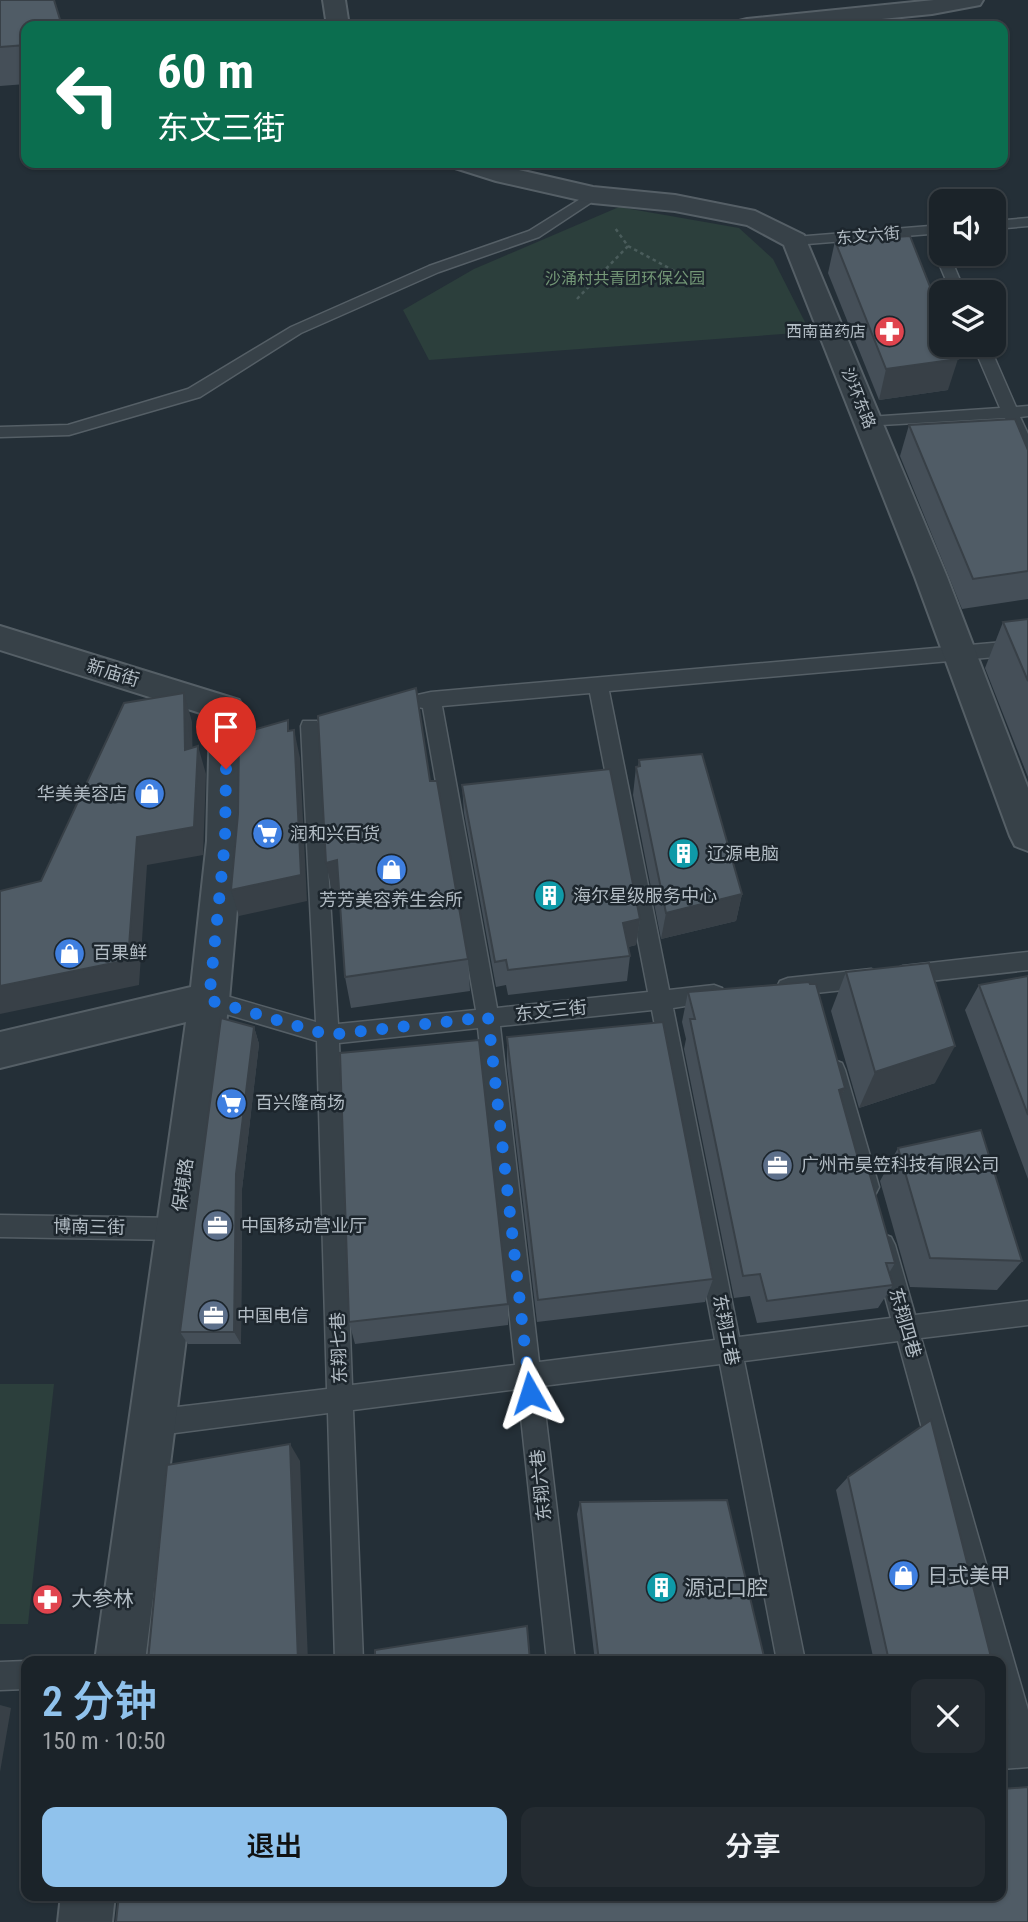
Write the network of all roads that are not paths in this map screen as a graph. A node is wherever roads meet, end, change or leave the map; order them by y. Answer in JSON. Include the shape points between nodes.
{"nodes":[{"id":1,"x":334,"y":0,"type":"edge"},
{"id":2,"x":972,"y":0,"type":"edge"},
{"id":3,"x":337,"y":21,"type":"edge"},
{"id":4,"x":796,"y":21,"type":"edge"},
{"id":5,"x":480,"y":168,"type":"edge"},
{"id":6,"x":593,"y":195,"type":"junction"},
{"id":7,"x":1028,"y":222,"type":"edge"},
{"id":8,"x":1006,"y":224,"type":"edge"},
{"id":9,"x":929,"y":230,"type":"edge"},
{"id":10,"x":795,"y":241,"type":"junction"},
{"id":11,"x":986,"y":357,"type":"edge"},
{"id":12,"x":1028,"y":411,"type":"edge"},
{"id":13,"x":1010,"y":412,"type":"junction"},
{"id":14,"x":869,"y":422,"type":"junction"},
{"id":15,"x":0,"y":432,"type":"edge"},
{"id":16,"x":1028,"y":453,"type":"edge"},
{"id":17,"x":0,"y":638,"type":"edge"},
{"id":18,"x":1028,"y":647,"type":"edge"},
{"id":19,"x":960,"y":653,"type":"junction"},
{"id":20,"x":598,"y":684,"type":"junction"},
{"id":21,"x":431,"y":699,"type":"junction"},
{"id":22,"x":404,"y":705,"type":"edge"},
{"id":23,"x":235,"y":731,"type":"joint"},
{"id":24,"x":286,"y":731,"type":"edge"},
{"id":25,"x":1028,"y":836,"type":"edge"},
{"id":26,"x":1028,"y":961,"type":"edge"},
{"id":27,"x":810,"y":984,"type":"junction"},
{"id":28,"x":769,"y":989,"type":"edge"},
{"id":29,"x":742,"y":991,"type":"edge"},
{"id":30,"x":209,"y":1000,"type":"junction"},
{"id":31,"x":660,"y":1000,"type":"junction"},
{"id":32,"x":817,"y":1011,"type":"edge"},
{"id":33,"x":488,"y":1017,"type":"junction"},
{"id":34,"x":328,"y":1035,"type":"junction"},
{"id":35,"x":0,"y":1050,"type":"edge"},
{"id":36,"x":828,"y":1051,"type":"edge"},
{"id":37,"x":0,"y":1226,"type":"edge"},
{"id":38,"x":177,"y":1229,"type":"junction"},
{"id":39,"x":1028,"y":1313,"type":"edge"},
{"id":40,"x":152,"y":1423,"type":"junction"},
{"id":41,"x":121,"y":1656,"type":"edge"},
{"id":42,"x":349,"y":1656,"type":"edge"},
{"id":43,"x":560,"y":1656,"type":"edge"},
{"id":44,"x":790,"y":1656,"type":"edge"},
{"id":45,"x":999,"y":1656,"type":"edge"},
{"id":46,"x":21,"y":1675,"type":"edge"},
{"id":47,"x":0,"y":1676,"type":"edge"},
{"id":48,"x":1006,"y":1689,"type":"edge"},
{"id":49,"x":1018,"y":1754,"type":"edge"},
{"id":50,"x":87,"y":1901,"type":"edge"},
{"id":51,"x":85,"y":1922,"type":"edge"}],
"edges":[{"from":1,"to":3,"type":"street"},
{"from":2,"to":4,"type":"street"},
{"from":5,"to":6,"type":"street"},
{"from":6,"to":10,"type":"street","via":[[675,203],[755,219]]},
{"from":6,"to":15,"type":"lane","via":[[534,234],[435,270],[296,330],[194,393],[69,430]]},
{"from":7,"to":8,"type":"lane"},
{"from":9,"to":10,"type":"lane","name":"东文六街"},
{"from":10,"to":14,"type":"street","name":"沙环东路"},
{"from":11,"to":13,"type":"lane"},
{"from":12,"to":13,"type":"lane"},
{"from":13,"to":14,"type":"lane"},
{"from":13,"to":16,"type":"lane"},
{"from":14,"to":19,"type":"street","name":"沙环东路"},
{"from":17,"to":23,"type":"street","name":"新庙街"},
{"from":18,"to":19,"type":"lane"},
{"from":19,"to":20,"type":"lane"},
{"from":19,"to":25,"type":"street","name":"沙环东路"},
{"from":20,"to":21,"type":"lane"},
{"from":20,"to":31,"type":"lane","name":"东翔五巷"},
{"from":21,"to":22,"type":"lane"},
{"from":21,"to":33,"type":"lane","name":"东翔六巷"},
{"from":23,"to":30,"type":"street","name":"保境路"},
{"from":24,"to":34,"type":"lane","name":"东翔七巷","via":[[317,724]]},
{"from":26,"to":27,"type":"lane"},
{"from":27,"to":28,"type":"lane"},
{"from":27,"to":32,"type":"lane"},
{"from":29,"to":31,"type":"lane","name":"东文三街"},
{"from":30,"to":34,"type":"lane","name":"东文三街"},
{"from":30,"to":35,"type":"street","name":"东文三街"},
{"from":30,"to":38,"type":"street","name":"保境路"},
{"from":31,"to":33,"type":"lane","name":"东文三街"},
{"from":31,"to":44,"type":"lane","name":"东翔五巷"},
{"from":33,"to":34,"type":"lane","name":"东文三街"},
{"from":33,"to":43,"type":"lane","name":"东翔六巷"},
{"from":34,"to":42,"type":"lane","name":"东翔七巷"},
{"from":36,"to":45,"type":"lane","name":"东翔四巷"},
{"from":37,"to":38,"type":"lane","name":"博南三街"},
{"from":38,"to":40,"type":"street","name":"保境路"},
{"from":39,"to":40,"type":"lane"},
{"from":40,"to":41,"type":"street","name":"保境路"},
{"from":46,"to":47,"type":"lane"},
{"from":48,"to":49,"type":"lane","name":"东翔四巷"},
{"from":50,"to":51,"type":"street"}]}
